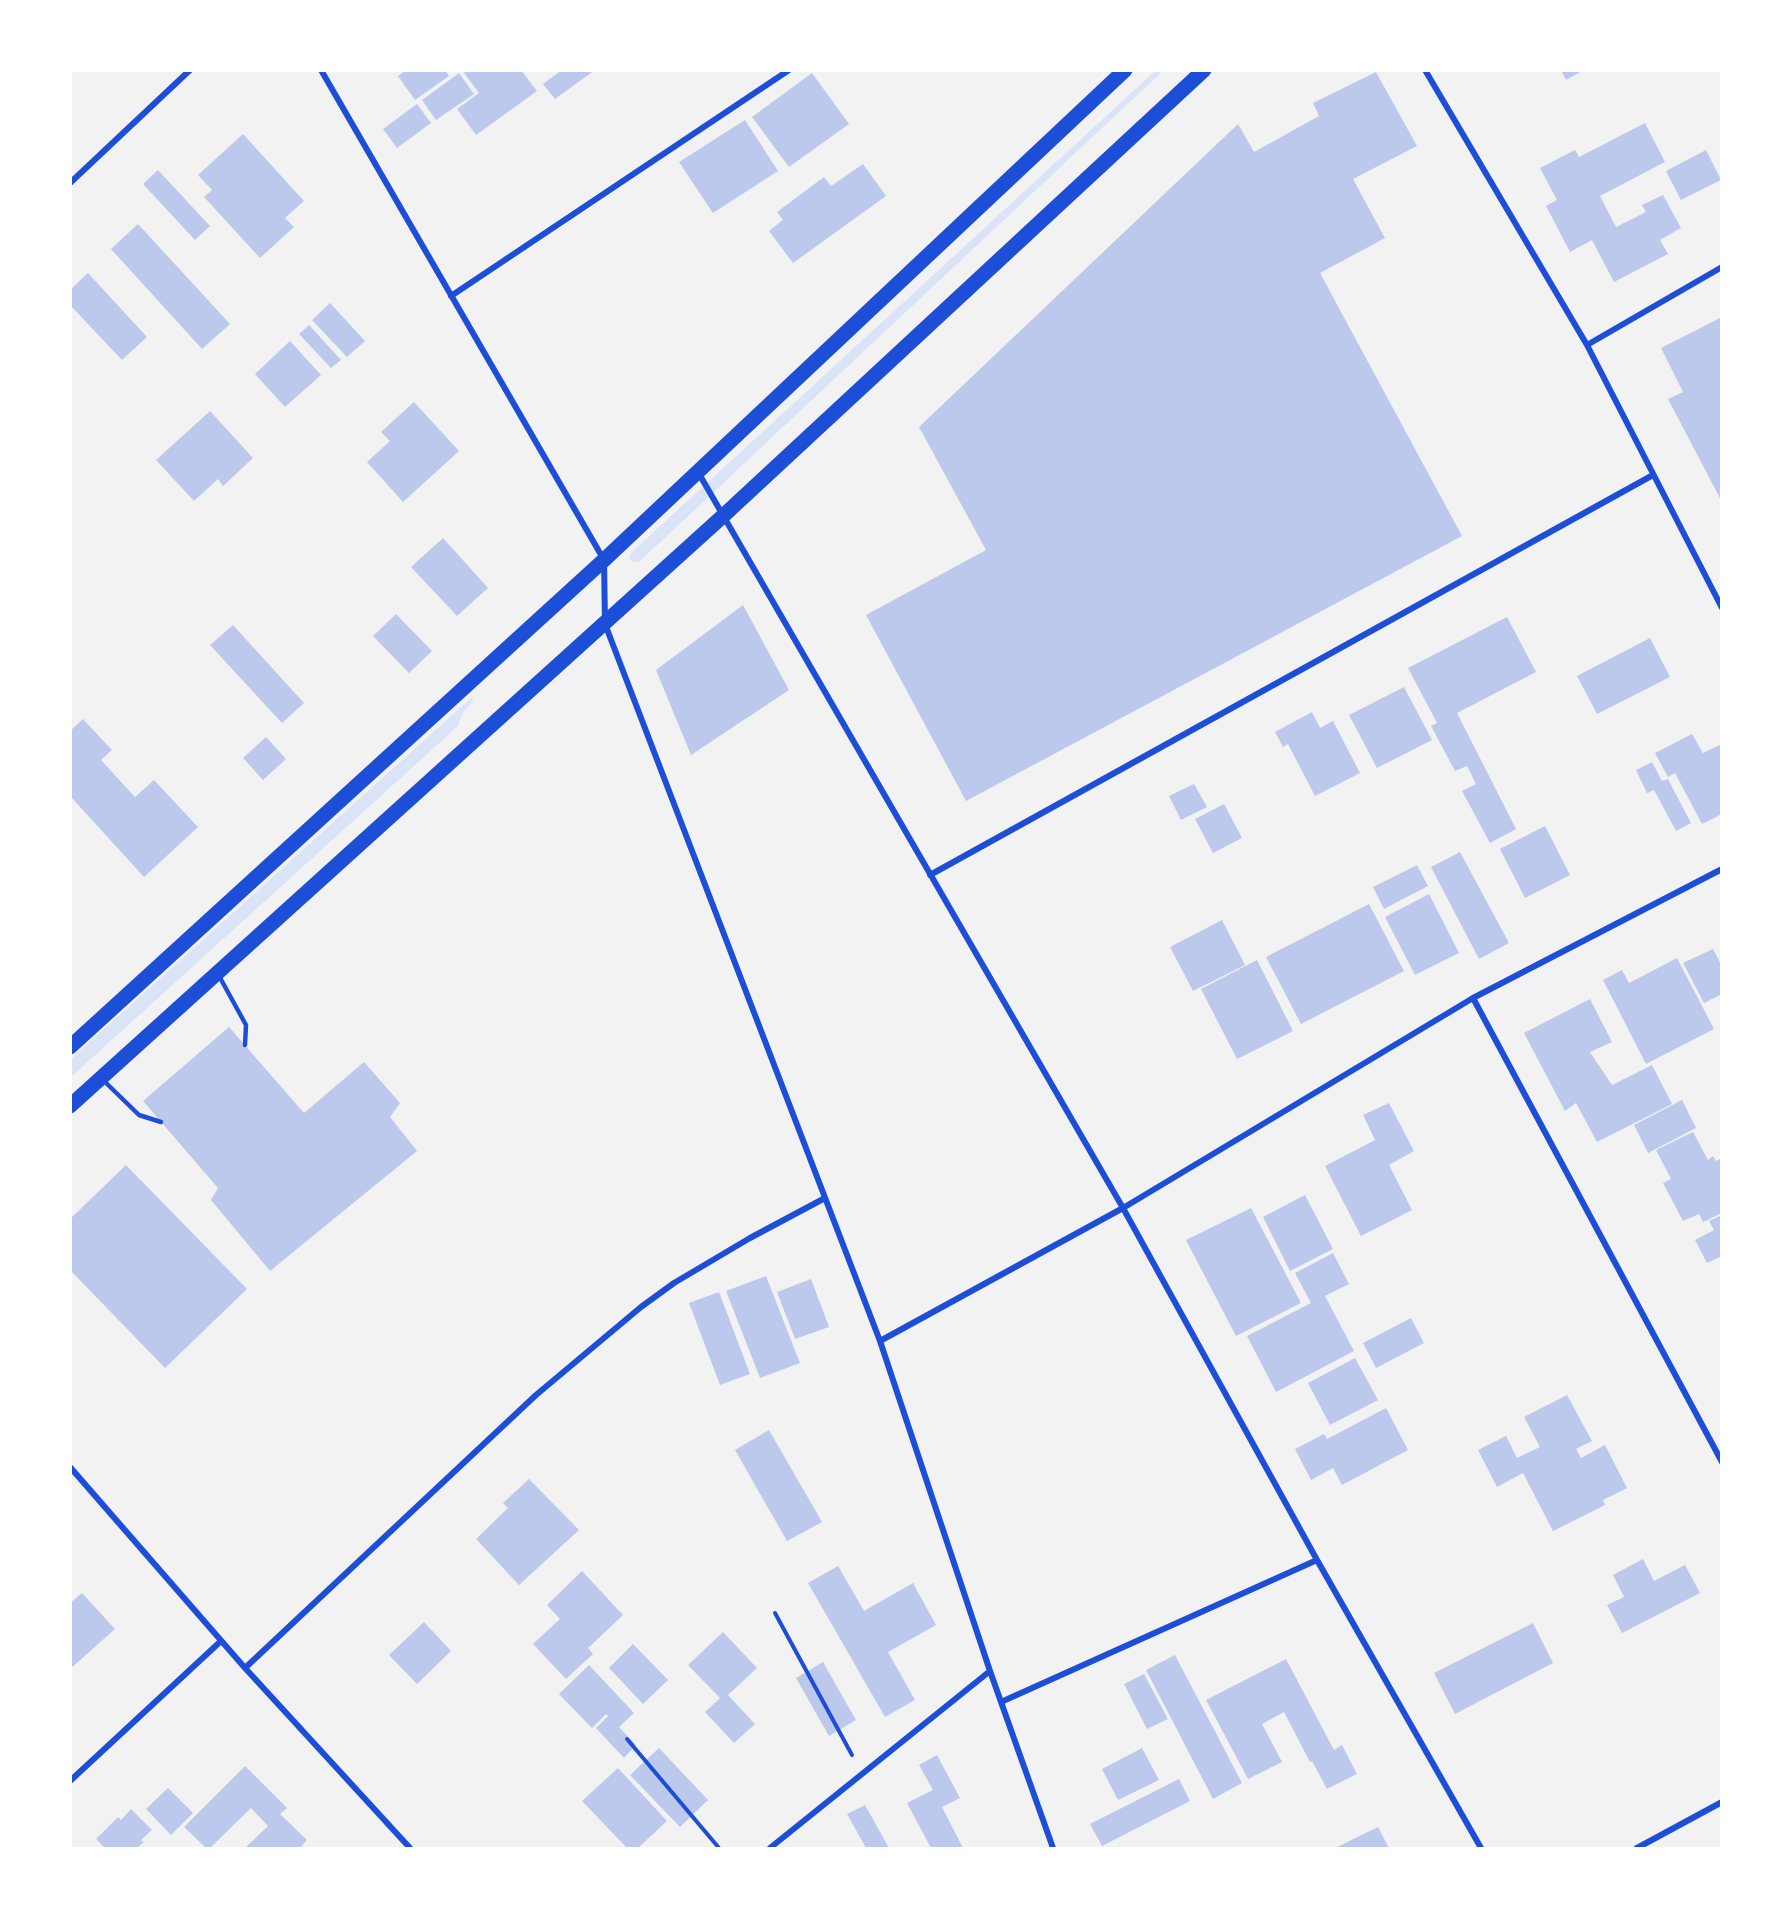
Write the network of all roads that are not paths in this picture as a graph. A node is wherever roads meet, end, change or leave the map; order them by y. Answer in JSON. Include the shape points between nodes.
{"nodes":[{"id":1,"x":190,"y":70,"type":"edge"},
{"id":2,"x":321,"y":70,"type":"edge"},
{"id":3,"x":789,"y":70,"type":"edge"},
{"id":4,"x":1125,"y":70,"type":"edge"},
{"id":5,"x":1204,"y":70,"type":"edge"},
{"id":6,"x":1425,"y":70,"type":"edge"},
{"id":7,"x":70,"y":183,"type":"edge"},
{"id":8,"x":1722,"y":267,"type":"edge"},
{"id":9,"x":451,"y":296,"type":"junction"},
{"id":10,"x":1587,"y":345,"type":"junction"},
{"id":11,"x":698,"y":471,"type":"junction"},
{"id":12,"x":1653,"y":475,"type":"junction"},
{"id":13,"x":723,"y":516,"type":"junction"},
{"id":14,"x":604,"y":560,"type":"junction"},
{"id":15,"x":1722,"y":608,"type":"edge"},
{"id":16,"x":605,"y":624,"type":"junction"},
{"id":17,"x":1722,"y":869,"type":"edge"},
{"id":18,"x":930,"y":875,"type":"junction"},
{"id":19,"x":218,"y":974,"type":"junction"},
{"id":20,"x":1473,"y":998,"type":"junction"},
{"id":21,"x":245,"y":1045,"type":"dead end"},
{"id":22,"x":70,"y":1047,"type":"edge"},
{"id":23,"x":102,"y":1078,"type":"junction"},
{"id":24,"x":70,"y":1106,"type":"edge"},
{"id":25,"x":161,"y":1122,"type":"dead end"},
{"id":26,"x":825,"y":1198,"type":"junction"},
{"id":27,"x":1123,"y":1208,"type":"junction"},
{"id":28,"x":880,"y":1341,"type":"junction"},
{"id":29,"x":1722,"y":1462,"type":"edge"},
{"id":30,"x":70,"y":1467,"type":"edge"},
{"id":31,"x":1317,"y":1560,"type":"junction"},
{"id":32,"x":221,"y":1641,"type":"junction"},
{"id":33,"x":245,"y":1668,"type":"junction"},
{"id":34,"x":990,"y":1671,"type":"junction"},
{"id":35,"x":1001,"y":1702,"type":"junction"},
{"id":36,"x":70,"y":1781,"type":"edge"},
{"id":37,"x":1722,"y":1802,"type":"edge"},
{"id":38,"x":410,"y":1848,"type":"edge"},
{"id":39,"x":770,"y":1848,"type":"edge"},
{"id":40,"x":1053,"y":1848,"type":"edge"},
{"id":41,"x":1481,"y":1848,"type":"edge"},
{"id":42,"x":1637,"y":1848,"type":"edge"}],
"edges":[{"from":1,"to":7,"type":"street"},
{"from":2,"to":9,"type":"street"},
{"from":3,"to":9,"type":"street"},
{"from":4,"to":11,"type":"main road"},
{"from":5,"to":13,"type":"main road"},
{"from":6,"to":10,"type":"street"},
{"from":8,"to":10,"type":"street"},
{"from":9,"to":14,"type":"street"},
{"from":10,"to":12,"type":"street"},
{"from":11,"to":13,"type":"street"},
{"from":11,"to":14,"type":"main road"},
{"from":12,"to":15,"type":"street"},
{"from":12,"to":18,"type":"street"},
{"from":13,"to":16,"type":"main road"},
{"from":13,"to":18,"type":"street"},
{"from":14,"to":16,"type":"street"},
{"from":14,"to":22,"type":"main road"},
{"from":16,"to":19,"type":"main road"},
{"from":16,"to":26,"type":"street"},
{"from":17,"to":20,"type":"street"},
{"from":18,"to":27,"type":"street"},
{"from":19,"to":21,"type":"lane","via":[[246,1025]]},
{"from":19,"to":23,"type":"main road"},
{"from":20,"to":27,"type":"street"},
{"from":20,"to":29,"type":"street"},
{"from":23,"to":24,"type":"main road"},
{"from":23,"to":25,"type":"lane","via":[[139,1115]]},
{"from":26,"to":28,"type":"street"},
{"from":26,"to":33,"type":"street","via":[[674,1283],[641,1307],[536,1395]]},
{"from":27,"to":28,"type":"street"},
{"from":27,"to":31,"type":"street"},
{"from":28,"to":34,"type":"street"},
{"from":30,"to":32,"type":"street"},
{"from":31,"to":35,"type":"street"},
{"from":31,"to":41,"type":"street"},
{"from":32,"to":33,"type":"street"},
{"from":32,"to":36,"type":"street"},
{"from":33,"to":38,"type":"street"},
{"from":34,"to":35,"type":"street"},
{"from":34,"to":39,"type":"street"},
{"from":35,"to":40,"type":"street"},
{"from":37,"to":42,"type":"street"}]}
